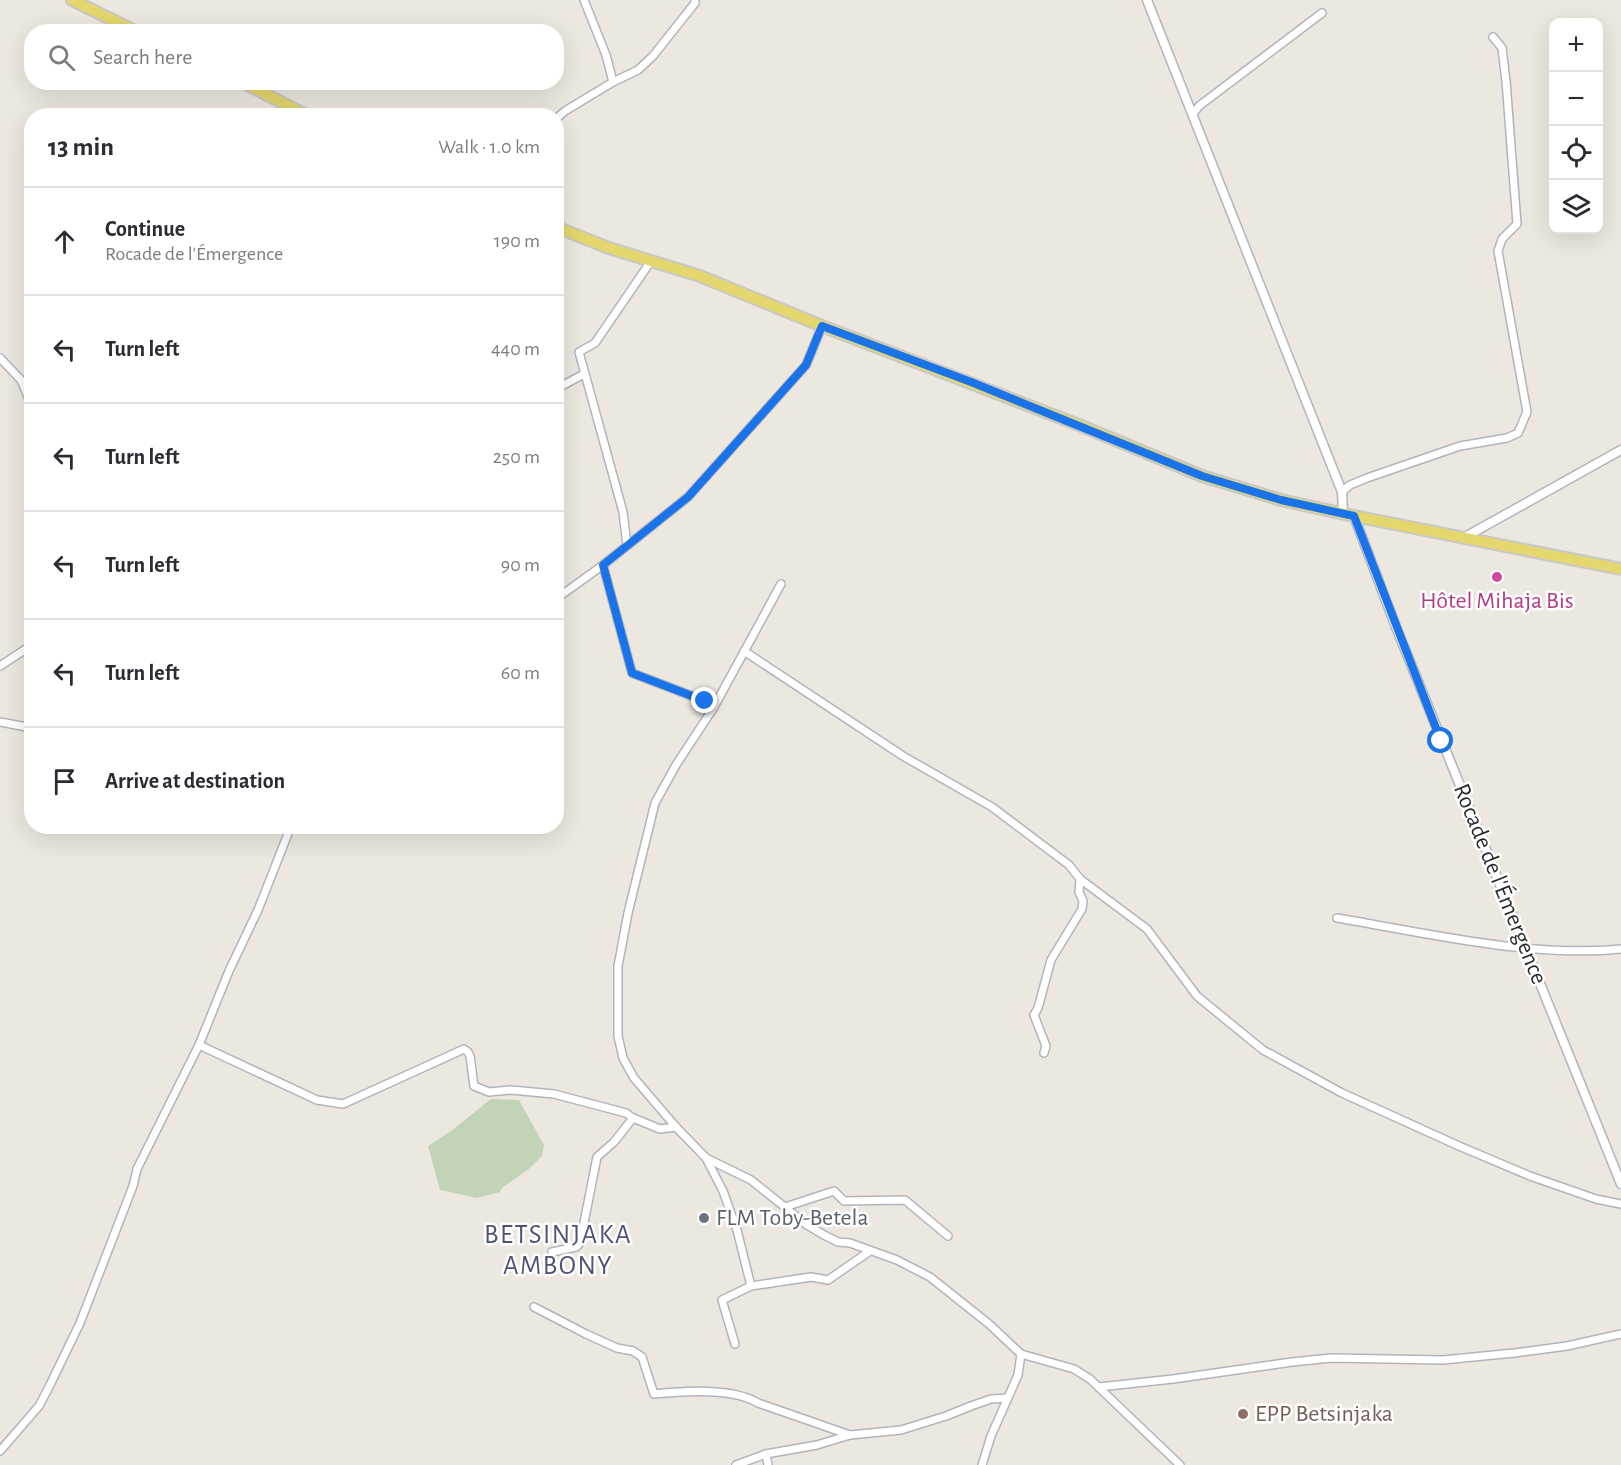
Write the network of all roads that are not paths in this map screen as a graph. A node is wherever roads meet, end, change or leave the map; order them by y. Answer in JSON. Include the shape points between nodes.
{"nodes":[{"id":1,"x":72,"y":0,"type":"edge"},
{"id":2,"x":584,"y":0,"type":"edge"},
{"id":3,"x":694,"y":0,"type":"edge"},
{"id":4,"x":1147,"y":0,"type":"edge"},
{"id":5,"x":1322,"y":13,"type":"dead end"},
{"id":6,"x":121,"y":24,"type":"edge"},
{"id":7,"x":1493,"y":37,"type":"dead end"},
{"id":8,"x":613,"y":82,"type":"junction"},
{"id":9,"x":258,"y":90,"type":"edge"},
{"id":10,"x":292,"y":108,"type":"edge"},
{"id":11,"x":564,"y":112,"type":"edge"},
{"id":12,"x":1193,"y":114,"type":"junction"},
{"id":13,"x":564,"y":229,"type":"edge"},
{"id":14,"x":651,"y":261,"type":"junction"},
{"id":15,"x":822,"y":326,"type":"junction"},
{"id":16,"x":0,"y":358,"type":"edge"},
{"id":17,"x":584,"y":374,"type":"junction"},
{"id":18,"x":564,"y":385,"type":"edge"},
{"id":19,"x":24,"y":387,"type":"edge"},
{"id":20,"x":1621,"y":450,"type":"edge"},
{"id":21,"x":1342,"y":492,"type":"junction"},
{"id":22,"x":1348,"y":514,"type":"junction"},
{"id":23,"x":1466,"y":537,"type":"junction"},
{"id":24,"x":627,"y":545,"type":"junction"},
{"id":25,"x":603,"y":565,"type":"junction"},
{"id":26,"x":1621,"y":569,"type":"edge"},
{"id":27,"x":781,"y":584,"type":"dead end"},
{"id":28,"x":564,"y":593,"type":"edge"},
{"id":29,"x":24,"y":650,"type":"edge"},
{"id":30,"x":744,"y":651,"type":"junction"},
{"id":31,"x":0,"y":666,"type":"edge"},
{"id":32,"x":714,"y":707,"type":"junction"},
{"id":33,"x":0,"y":722,"type":"edge"},
{"id":34,"x":24,"y":726,"type":"edge"},
{"id":35,"x":288,"y":834,"type":"edge"},
{"id":36,"x":1080,"y":879,"type":"junction"},
{"id":37,"x":1337,"y":918,"type":"dead end"},
{"id":38,"x":1527,"y":948,"type":"junction"},
{"id":39,"x":1621,"y":949,"type":"edge"},
{"id":40,"x":199,"y":1045,"type":"junction"},
{"id":41,"x":1044,"y":1053,"type":"dead end"},
{"id":42,"x":633,"y":1118,"type":"junction"},
{"id":43,"x":676,"y":1127,"type":"junction"},
{"id":44,"x":706,"y":1158,"type":"junction"},
{"id":45,"x":1621,"y":1184,"type":"edge"},
{"id":46,"x":1621,"y":1204,"type":"edge"},
{"id":47,"x":785,"y":1207,"type":"junction"},
{"id":48,"x":948,"y":1236,"type":"dead end"},
{"id":49,"x":870,"y":1251,"type":"junction"},
{"id":50,"x":552,"y":1252,"type":"dead end"},
{"id":51,"x":751,"y":1286,"type":"junction"},
{"id":52,"x":534,"y":1307,"type":"dead end"},
{"id":53,"x":1621,"y":1334,"type":"edge"},
{"id":54,"x":735,"y":1344,"type":"dead end"},
{"id":55,"x":1021,"y":1354,"type":"junction"},
{"id":56,"x":1099,"y":1387,"type":"junction"},
{"id":57,"x":1008,"y":1398,"type":"junction"},
{"id":58,"x":850,"y":1435,"type":"junction"},
{"id":59,"x":0,"y":1451,"type":"edge"},
{"id":60,"x":766,"y":1454,"type":"junction"},
{"id":61,"x":736,"y":1465,"type":"edge"},
{"id":62,"x":768,"y":1465,"type":"edge"},
{"id":63,"x":982,"y":1465,"type":"edge"},
{"id":64,"x":1180,"y":1465,"type":"edge"}],
"edges":[{"from":1,"to":6,"type":"main road"},
{"from":2,"to":8,"type":"street"},
{"from":3,"to":8,"type":"street","via":[[652,56],[638,70]]},
{"from":4,"to":12,"type":"street","name":"Rocade de l'Émergence"},
{"from":5,"to":12,"type":"street"},
{"from":7,"to":21,"type":"street","via":[[1502,48],[1517,224],[1498,251],[1527,412],[1518,433],[1507,438],[1460,446],[1366,478]]},
{"from":8,"to":11,"type":"street"},
{"from":9,"to":10,"type":"main road"},
{"from":12,"to":21,"type":"street","name":"Rocade de l'Émergence"},
{"from":13,"to":14,"type":"main road"},
{"from":14,"to":15,"type":"main road","via":[[700,276]]},
{"from":14,"to":17,"type":"street","via":[[595,343],[579,351]]},
{"from":15,"to":22,"type":"main road","via":[[1202,476],[1281,500]]},
{"from":15,"to":24,"type":"street","via":[[806,365],[798,374],[688,497]]},
{"from":16,"to":19,"type":"street"},
{"from":17,"to":18,"type":"street"},
{"from":17,"to":24,"type":"street","via":[[623,512]]},
{"from":20,"to":23,"type":"street"},
{"from":21,"to":22,"type":"street","name":"Rocade de l'Émergence"},
{"from":22,"to":23,"type":"main road"},
{"from":22,"to":38,"type":"street","name":"Rocade de l'Émergence"},
{"from":23,"to":26,"type":"main road"},
{"from":24,"to":25,"type":"street"},
{"from":25,"to":28,"type":"street"},
{"from":25,"to":32,"type":"street","via":[[632,673]]},
{"from":27,"to":30,"type":"street"},
{"from":29,"to":31,"type":"street"},
{"from":30,"to":32,"type":"street"},
{"from":30,"to":36,"type":"street","via":[[873,737],[992,807],[1069,865]]},
{"from":32,"to":43,"type":"street","via":[[655,803],[618,966],[618,1036],[623,1058],[634,1078]]},
{"from":33,"to":34,"type":"street"},
{"from":35,"to":40,"type":"street"},
{"from":36,"to":41,"type":"street","via":[[1082,909],[1051,960],[1034,1015],[1046,1046]]},
{"from":36,"to":46,"type":"street","via":[[1147,929],[1197,996],[1263,1050],[1342,1093],[1459,1146],[1530,1176]]},
{"from":37,"to":38,"type":"street"},
{"from":38,"to":39,"type":"street"},
{"from":38,"to":45,"type":"street","name":"Rocade de l'Émergence"},
{"from":40,"to":42,"type":"street","via":[[317,1100],[336,1104],[464,1050],[470,1056],[474,1086],[489,1092],[554,1094]]},
{"from":40,"to":59,"type":"street","via":[[137,1169],[90,1298],[49,1387],[39,1406]]},
{"from":42,"to":43,"type":"street","via":[[660,1129]]},
{"from":42,"to":50,"type":"street","via":[[597,1157],[580,1243]]},
{"from":43,"to":44,"type":"street"},
{"from":44,"to":47,"type":"street","via":[[751,1180]]},
{"from":44,"to":51,"type":"street","via":[[737,1230]]},
{"from":47,"to":48,"type":"street","via":[[834,1191],[844,1200],[905,1200]]},
{"from":47,"to":49,"type":"street","via":[[824,1235]]},
{"from":49,"to":51,"type":"street","via":[[828,1280],[811,1277]]},
{"from":49,"to":55,"type":"street","via":[[930,1277]]},
{"from":51,"to":54,"type":"street","via":[[722,1300]]},
{"from":52,"to":58,"type":"street","via":[[642,1357],[654,1394],[713,1392],[748,1397],[758,1404]]},
{"from":53,"to":56,"type":"street","via":[[1514,1353],[1443,1360],[1331,1358]]},
{"from":55,"to":56,"type":"street","via":[[1074,1369]]},
{"from":55,"to":57,"type":"street","via":[[1018,1375]]},
{"from":56,"to":64,"type":"street"},
{"from":57,"to":58,"type":"street","via":[[981,1402],[901,1430]]},
{"from":57,"to":63,"type":"street"},
{"from":58,"to":60,"type":"street"},
{"from":60,"to":61,"type":"street"},
{"from":60,"to":62,"type":"street"}]}
